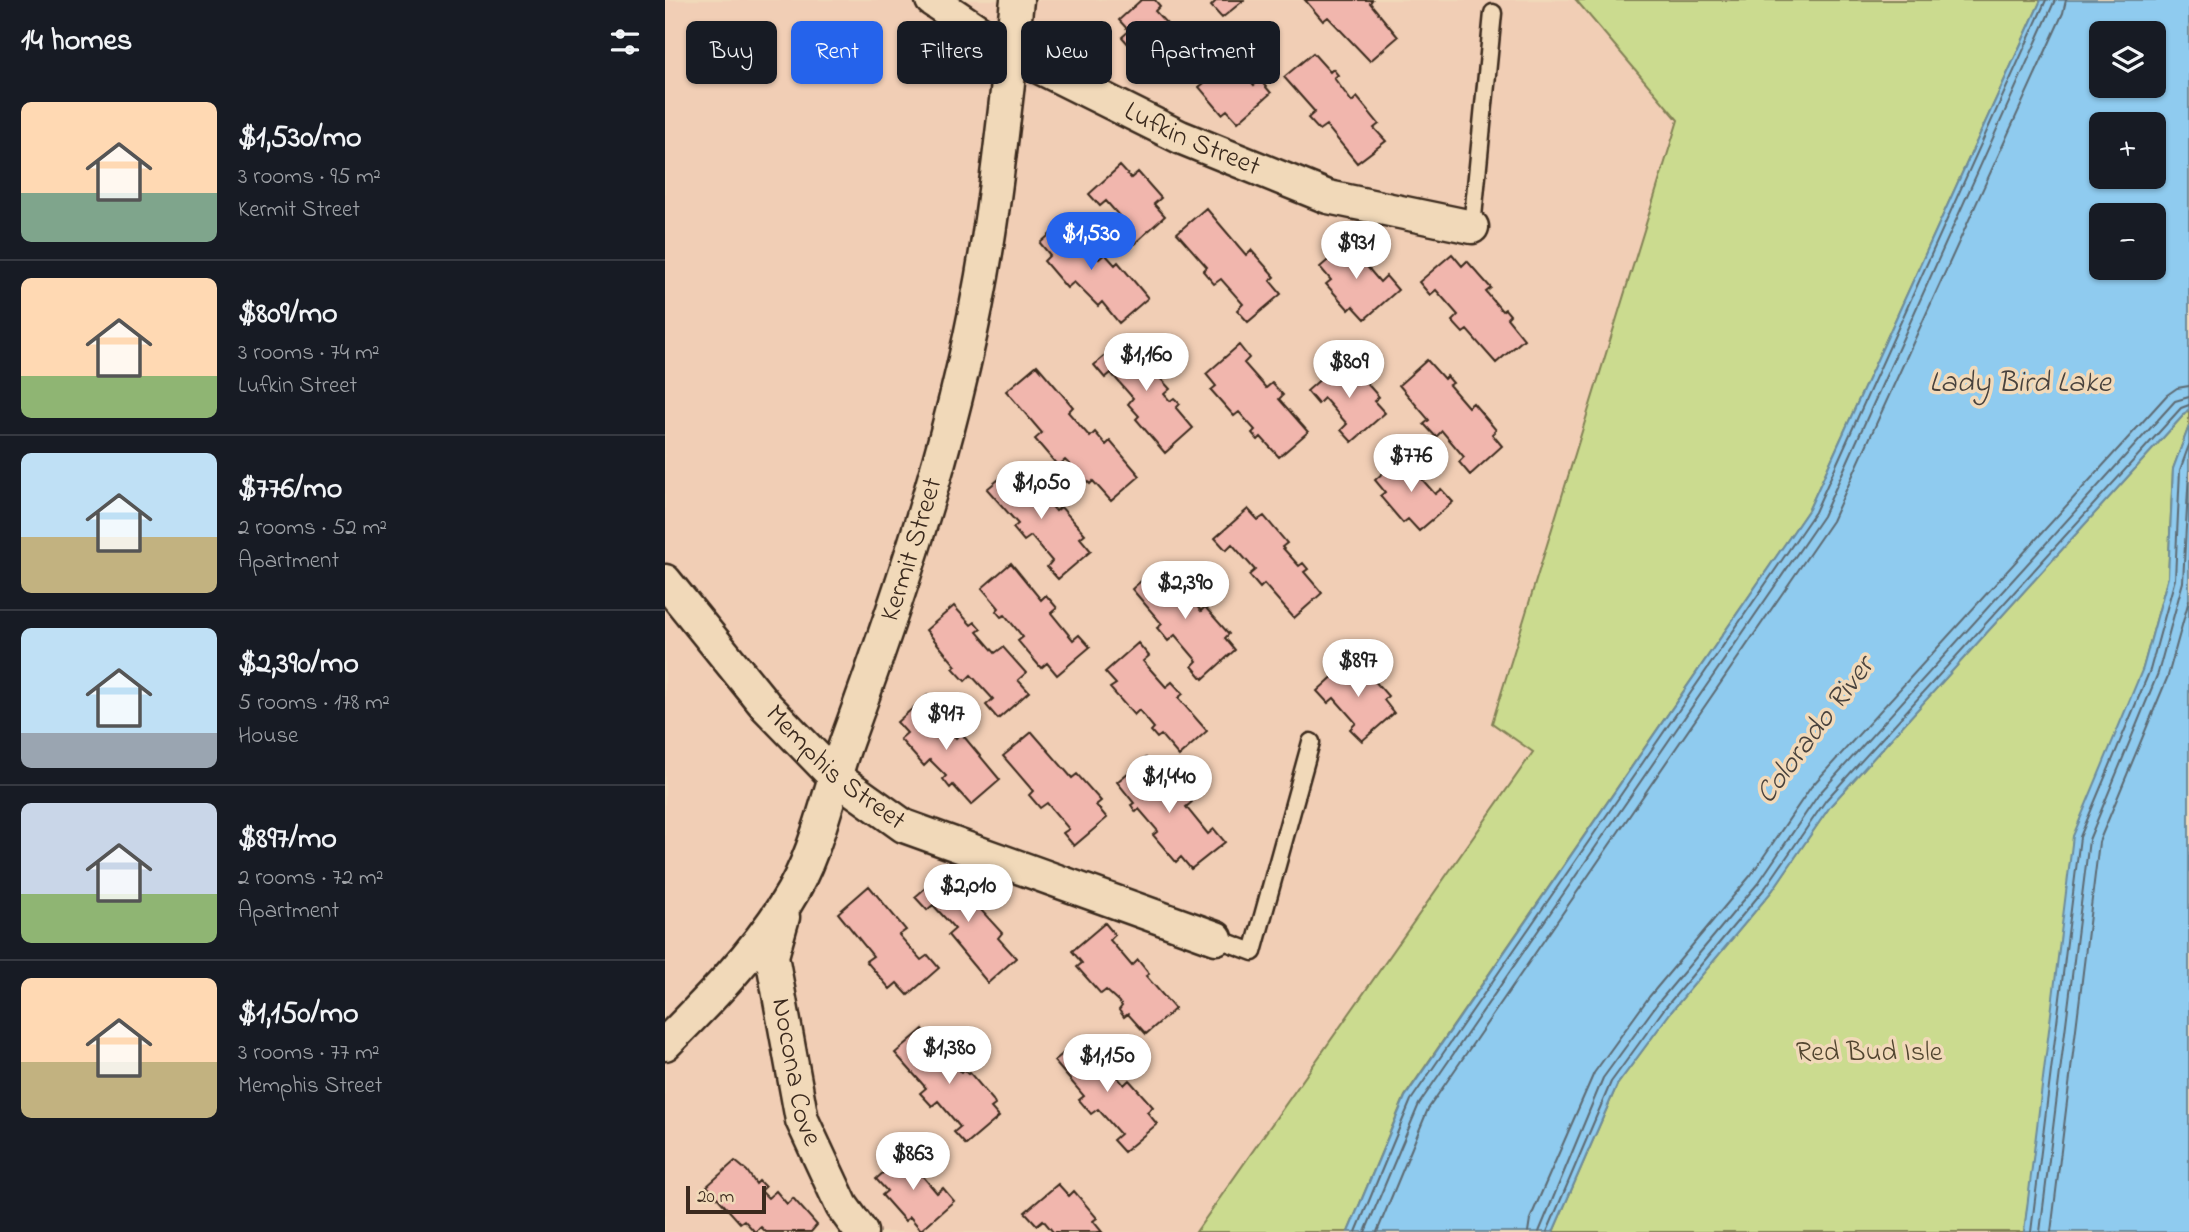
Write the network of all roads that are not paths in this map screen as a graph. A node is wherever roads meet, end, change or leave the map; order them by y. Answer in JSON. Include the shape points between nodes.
{"nodes":[{"id":1,"x":932,"y":0,"type":"edge"},
{"id":2,"x":1017,"y":0,"type":"edge"},
{"id":3,"x":1493,"y":13,"type":"dead end"},
{"id":4,"x":1011,"y":53,"type":"junction"},
{"id":5,"x":1472,"y":227,"type":"joint"},
{"id":6,"x":665,"y":582,"type":"edge"},
{"id":7,"x":1311,"y":742,"type":"dead end"},
{"id":8,"x":834,"y":776,"type":"junction"},
{"id":9,"x":787,"y":902,"type":"junction"},
{"id":10,"x":1216,"y":938,"type":"joint"},
{"id":11,"x":665,"y":1044,"type":"edge"},
{"id":12,"x":861,"y":1232,"type":"edge"}],
"edges":[{"from":1,"to":4,"type":"street","name":"Lufkin Street"},
{"from":2,"to":4,"type":"street","name":"Kermit Street"},
{"from":3,"to":5,"type":"lane"},
{"from":4,"to":5,"type":"street","name":"Lufkin Street","via":[[1180,137],[1328,197]]},
{"from":4,"to":8,"type":"street","name":"Kermit Street","via":[[987,248],[953,408],[903,589]]},
{"from":6,"to":8,"type":"street","name":"Memphis Street","via":[[767,706]]},
{"from":7,"to":10,"type":"lane","via":[[1253,952]]},
{"from":8,"to":9,"type":"street","name":"Kermit Street","via":[[814,842]]},
{"from":8,"to":10,"type":"street","name":"Memphis Street","via":[[904,826]]},
{"from":9,"to":11,"type":"street","name":"Kermit Street","via":[[715,994]]},
{"from":9,"to":12,"type":"street","name":"Nocona Cove","via":[[772,956],[802,1120],[842,1206]]}]}
